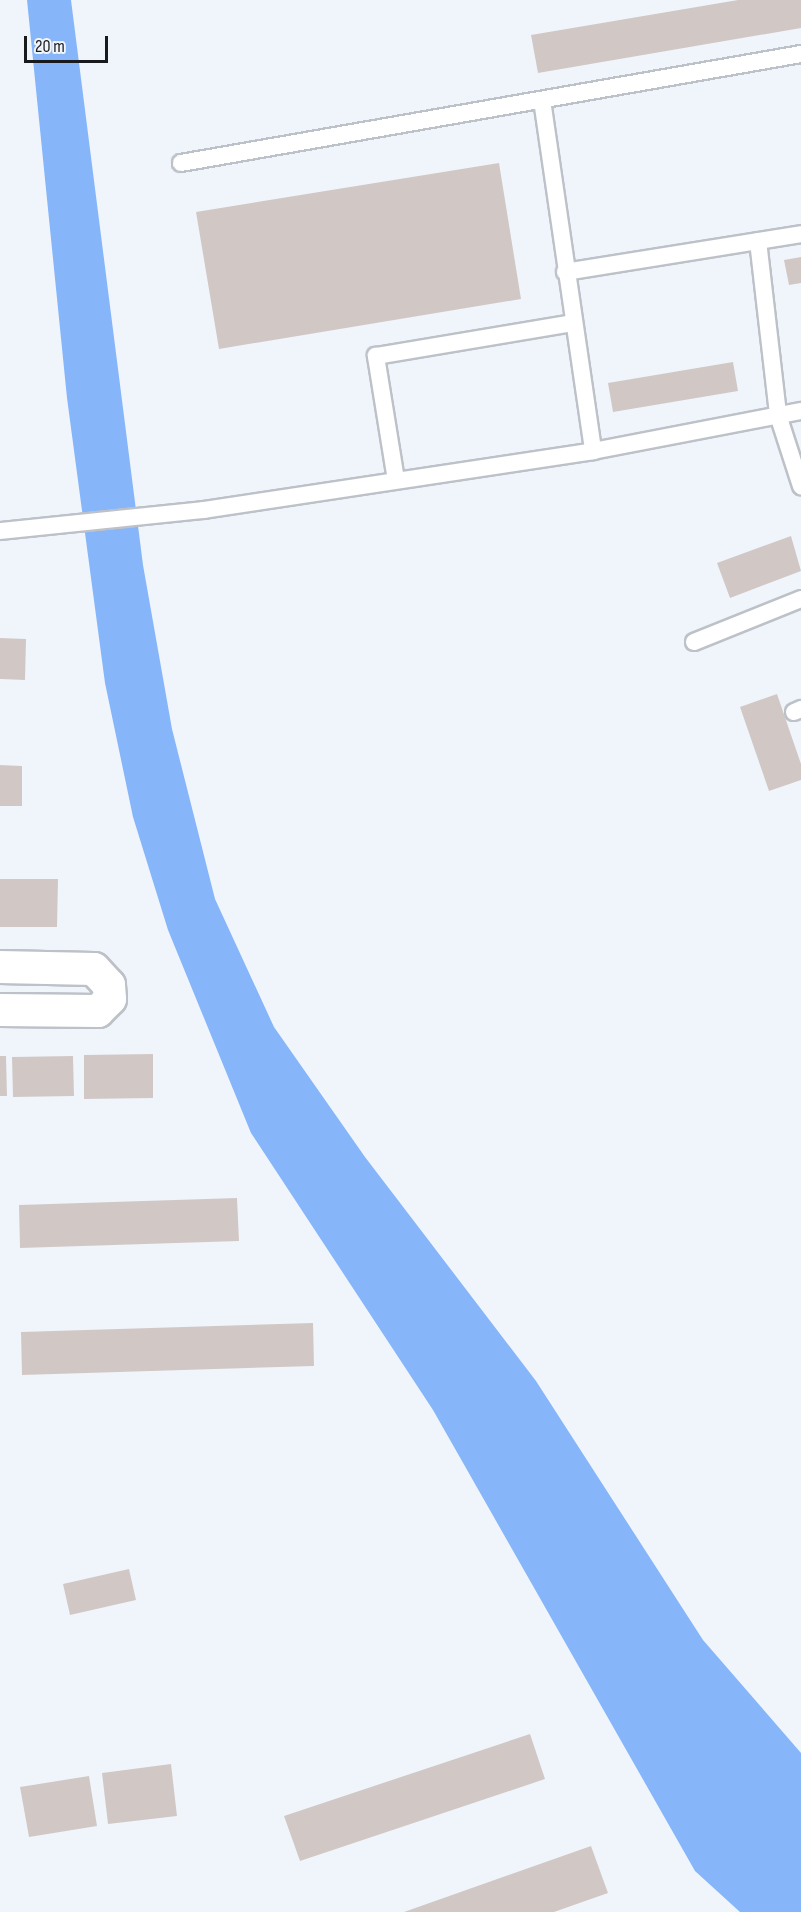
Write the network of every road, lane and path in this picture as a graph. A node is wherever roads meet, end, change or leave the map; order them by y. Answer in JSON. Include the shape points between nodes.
{"nodes":[{"id":1,"x":801,"y":54,"type":"edge"},
{"id":2,"x":542,"y":100,"type":"junction"},
{"id":3,"x":181,"y":164,"type":"dead end"},
{"id":4,"x":801,"y":234,"type":"edge"},
{"id":5,"x":758,"y":241,"type":"junction"},
{"id":6,"x":565,"y":272,"type":"junction"},
{"id":7,"x":573,"y":323,"type":"junction"},
{"id":8,"x":801,"y":411,"type":"edge"},
{"id":9,"x":778,"y":415,"type":"junction"},
{"id":10,"x":593,"y":451,"type":"junction"},
{"id":11,"x":396,"y":480,"type":"junction"},
{"id":12,"x":801,"y":486,"type":"edge"},
{"id":13,"x":0,"y":531,"type":"edge"},
{"id":14,"x":801,"y":598,"type":"edge"},
{"id":15,"x":694,"y":642,"type":"dead end"},
{"id":16,"x":0,"y":968,"type":"edge"},
{"id":17,"x":0,"y":1011,"type":"edge"}],
"edges":[{"from":1,"to":2,"type":"lane"},
{"from":2,"to":3,"type":"lane"},
{"from":2,"to":6,"type":"lane"},
{"from":4,"to":5,"type":"lane"},
{"from":5,"to":6,"type":"lane"},
{"from":5,"to":9,"type":"lane"},
{"from":6,"to":7,"type":"lane"},
{"from":7,"to":10,"type":"lane"},
{"from":7,"to":11,"type":"lane","via":[[376,356]]},
{"from":8,"to":9,"type":"lane"},
{"from":9,"to":10,"type":"lane"},
{"from":9,"to":12,"type":"lane"},
{"from":10,"to":11,"type":"lane"},
{"from":11,"to":13,"type":"lane","via":[[204,510]]},
{"from":14,"to":15,"type":"lane"},
{"from":16,"to":17,"type":"street","via":[[94,969],[109,985],[110,999],[98,1011]]}]}
